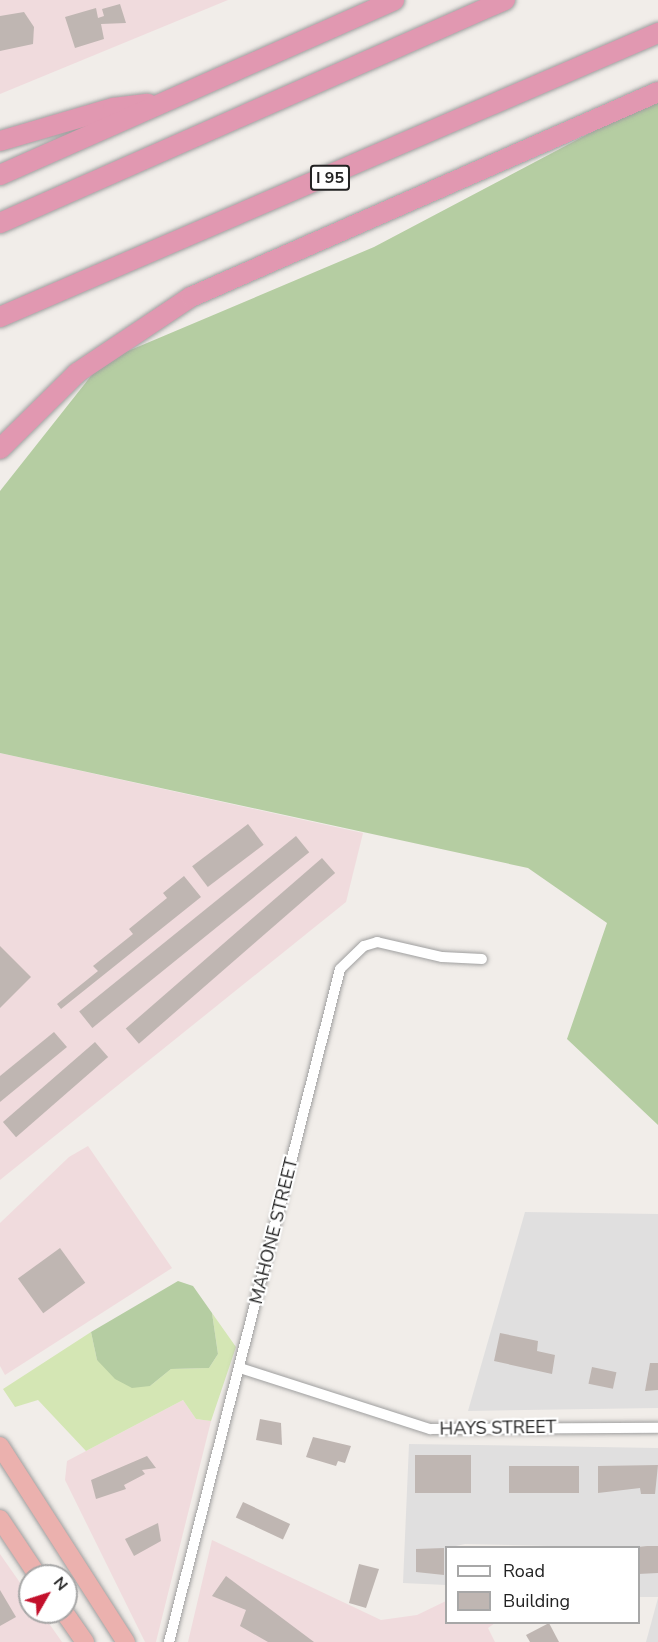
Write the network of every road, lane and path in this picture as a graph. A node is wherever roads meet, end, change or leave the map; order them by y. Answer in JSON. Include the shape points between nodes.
{"nodes":[{"id":1,"x":394,"y":0,"type":"edge"},
{"id":2,"x":505,"y":0,"type":"edge"},
{"id":3,"x":658,"y":33,"type":"edge"},
{"id":4,"x":658,"y":92,"type":"edge"},
{"id":5,"x":168,"y":102,"type":"junction"},
{"id":6,"x":0,"y":141,"type":"edge"},
{"id":7,"x":0,"y":175,"type":"edge"},
{"id":8,"x":0,"y":223,"type":"edge"},
{"id":9,"x":0,"y":317,"type":"edge"},
{"id":10,"x":0,"y":449,"type":"edge"},
{"id":11,"x":482,"y":959,"type":"dead end"},
{"id":12,"x":240,"y":1368,"type":"junction"},
{"id":13,"x":658,"y":1428,"type":"edge"},
{"id":14,"x":0,"y":1446,"type":"edge"},
{"id":15,"x":0,"y":1519,"type":"edge"},
{"id":16,"x":30,"y":1564,"type":"edge"},
{"id":17,"x":72,"y":1624,"type":"edge"},
{"id":18,"x":85,"y":1642,"type":"edge"},
{"id":19,"x":126,"y":1642,"type":"edge"},
{"id":20,"x":169,"y":1642,"type":"edge"}],
"edges":[{"from":1,"to":5,"type":"highway"},
{"from":2,"to":8,"type":"highway"},
{"from":3,"to":9,"type":"highway","number":"I 95"},
{"from":4,"to":10,"type":"highway","via":[[191,297],[77,373]]},
{"from":5,"to":6,"type":"highway","via":[[113,108]]},
{"from":5,"to":7,"type":"highway"},
{"from":11,"to":12,"type":"street","name":"MAHONE STREET","via":[[442,957],[377,942],[364,946],[340,969]]},
{"from":12,"to":13,"type":"street","name":"HAYS STREET","via":[[430,1429]]},
{"from":12,"to":20,"type":"street","name":"MAHONE STREET"},
{"from":14,"to":19,"type":"highway"},
{"from":15,"to":16,"type":"highway"},
{"from":17,"to":18,"type":"highway"}]}
